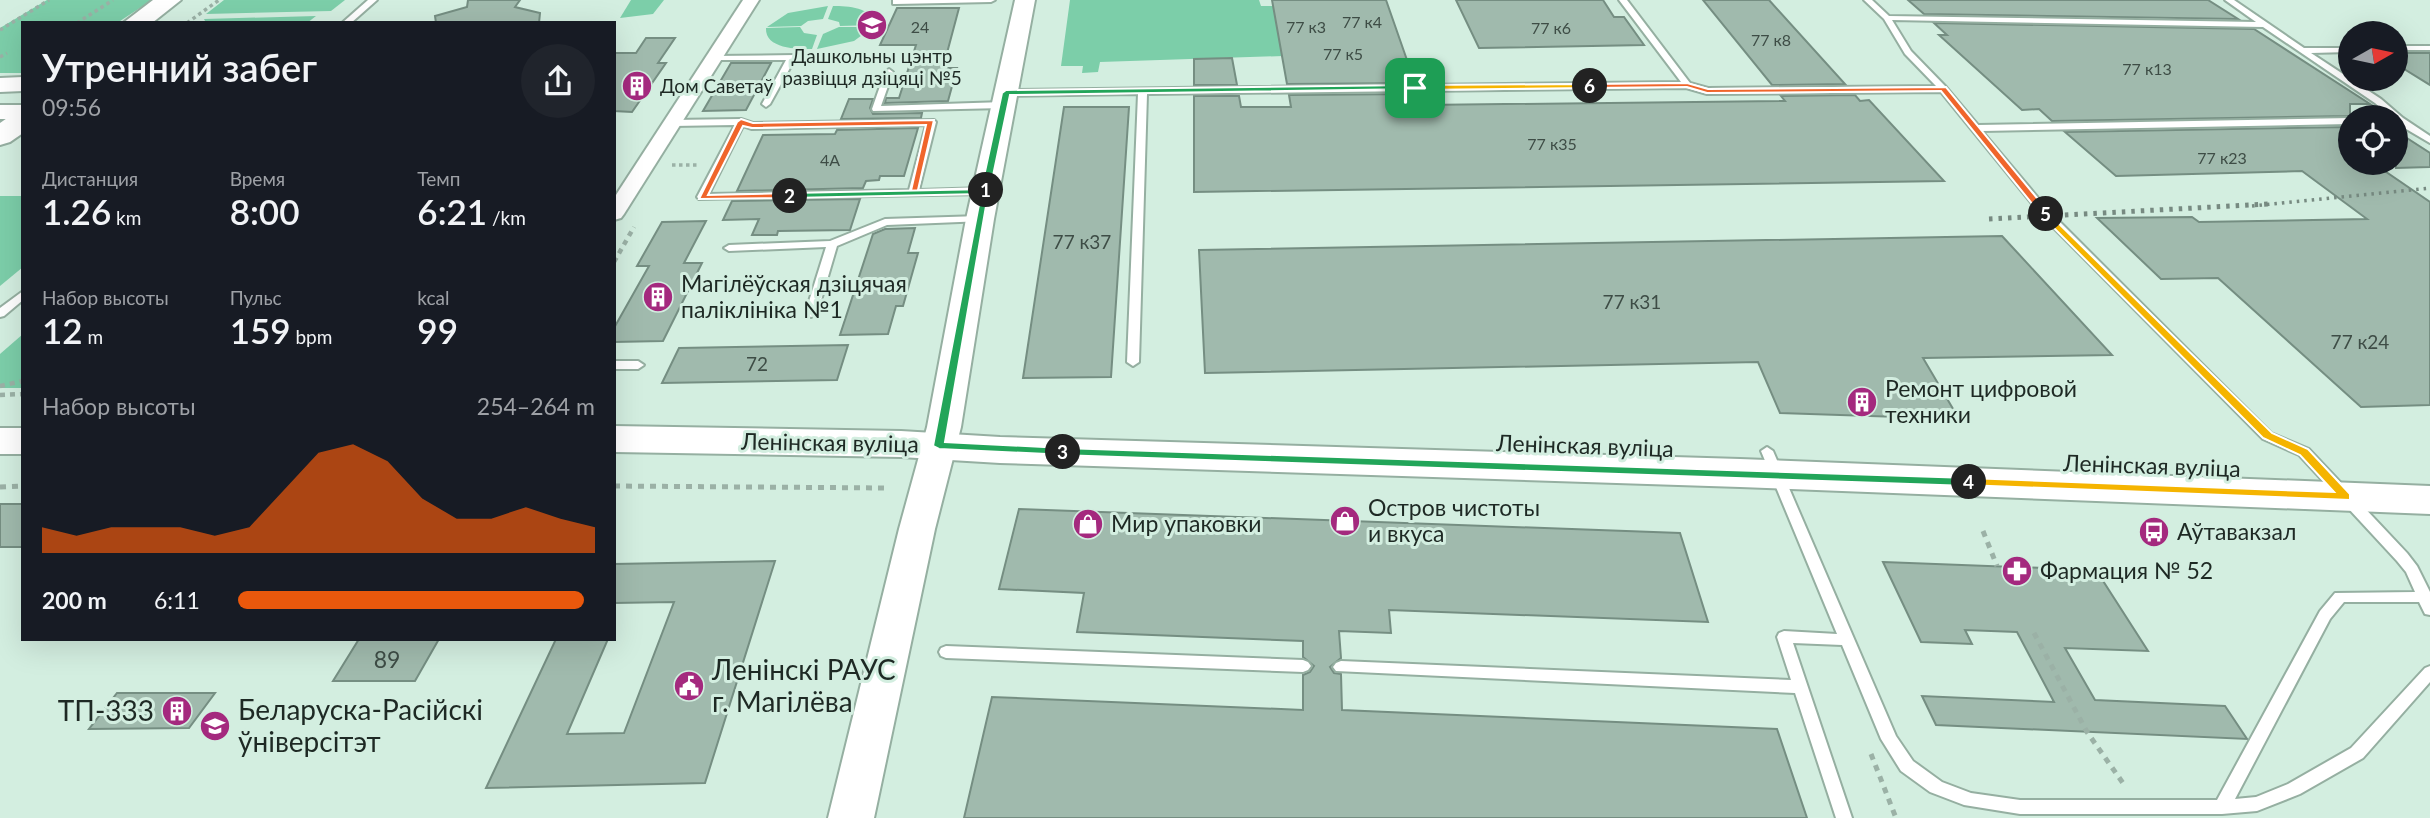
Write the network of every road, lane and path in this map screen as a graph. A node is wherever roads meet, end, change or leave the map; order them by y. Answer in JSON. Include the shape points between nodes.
{"nodes":[{"id":1,"x":49,"y":0,"type":"edge"},
{"id":2,"x":113,"y":0,"type":"edge"},
{"id":3,"x":169,"y":0,"type":"edge"},
{"id":4,"x":193,"y":0,"type":"edge"},
{"id":5,"x":219,"y":0,"type":"edge"},
{"id":6,"x":373,"y":0,"type":"edge"},
{"id":7,"x":751,"y":0,"type":"edge"},
{"id":8,"x":991,"y":0,"type":"edge"},
{"id":9,"x":1025,"y":0,"type":"edge"},
{"id":10,"x":1623,"y":0,"type":"edge"},
{"id":11,"x":1868,"y":0,"type":"edge"},
{"id":12,"x":2229,"y":0,"type":"edge"},
{"id":13,"x":896,"y":2,"type":"dead end"},
{"id":14,"x":1887,"y":18,"type":"junction"},
{"id":15,"x":80,"y":21,"type":"edge"},
{"id":16,"x":138,"y":21,"type":"edge"},
{"id":17,"x":164,"y":21,"type":"edge"},
{"id":18,"x":190,"y":21,"type":"edge"},
{"id":19,"x":348,"y":21,"type":"edge"},
{"id":20,"x":2265,"y":25,"type":"junction"},
{"id":21,"x":0,"y":30,"type":"edge"},
{"id":22,"x":2408,"y":48,"type":"edge"},
{"id":23,"x":2430,"y":48,"type":"edge"},
{"id":24,"x":2338,"y":50,"type":"edge"},
{"id":25,"x":2302,"y":51,"type":"junction"},
{"id":26,"x":7,"y":53,"type":"dead end"},
{"id":27,"x":0,"y":57,"type":"edge"},
{"id":28,"x":713,"y":58,"type":"junction"},
{"id":29,"x":889,"y":72,"type":"dead end"},
{"id":30,"x":1687,"y":85,"type":"junction"},
{"id":31,"x":21,"y":88,"type":"edge"},
{"id":32,"x":1944,"y":89,"type":"junction"},
{"id":33,"x":1143,"y":90,"type":"junction"},
{"id":34,"x":1005,"y":99,"type":"junction"},
{"id":35,"x":766,"y":104,"type":"dead end"},
{"id":36,"x":2382,"y":105,"type":"edge"},
{"id":37,"x":9,"y":111,"type":"edge"},
{"id":38,"x":2338,"y":121,"type":"edge"},
{"id":39,"x":741,"y":122,"type":"junction"},
{"id":40,"x":672,"y":123,"type":"junction"},
{"id":41,"x":2408,"y":126,"type":"edge"},
{"id":42,"x":1975,"y":128,"type":"junction"},
{"id":43,"x":2430,"y":140,"type":"edge"},
{"id":44,"x":719,"y":164,"type":"junction"},
{"id":45,"x":668,"y":165,"type":"dead end"},
{"id":46,"x":913,"y":193,"type":"junction"},
{"id":47,"x":620,"y":196,"type":"edge"},
{"id":48,"x":983,"y":205,"type":"junction"},
{"id":49,"x":832,"y":244,"type":"junction"},
{"id":50,"x":729,"y":248,"type":"dead end"},
{"id":51,"x":21,"y":296,"type":"edge"},
{"id":52,"x":0,"y":314,"type":"edge"},
{"id":53,"x":811,"y":314,"type":"dead end"},
{"id":54,"x":1133,"y":362,"type":"dead end"},
{"id":55,"x":616,"y":365,"type":"edge"},
{"id":56,"x":638,"y":365,"type":"dead end"},
{"id":57,"x":21,"y":381,"type":"edge"},
{"id":58,"x":0,"y":386,"type":"edge"},
{"id":59,"x":0,"y":394,"type":"edge"},
{"id":60,"x":21,"y":394,"type":"edge"},
{"id":61,"x":0,"y":421,"type":"edge"},
{"id":62,"x":21,"y":421,"type":"edge"},
{"id":63,"x":616,"y":421,"type":"edge"},
{"id":64,"x":941,"y":436,"type":"junction"},
{"id":65,"x":616,"y":439,"type":"edge"},
{"id":66,"x":0,"y":441,"type":"edge"},
{"id":67,"x":21,"y":441,"type":"edge"},
{"id":68,"x":1772,"y":463,"type":"junction"},
{"id":69,"x":2430,"y":477,"type":"edge"},
{"id":70,"x":2334,"y":485,"type":"junction"},
{"id":71,"x":0,"y":486,"type":"edge"},
{"id":72,"x":21,"y":486,"type":"edge"},
{"id":73,"x":616,"y":486,"type":"edge"},
{"id":74,"x":888,"y":488,"type":"dead end"},
{"id":75,"x":2430,"y":500,"type":"edge"},
{"id":76,"x":1983,"y":531,"type":"dead end"},
{"id":77,"x":1997,"y":566,"type":"dead end"},
{"id":78,"x":2428,"y":601,"type":"edge"},
{"id":79,"x":2034,"y":633,"type":"dead end"},
{"id":80,"x":1847,"y":640,"type":"junction"},
{"id":81,"x":946,"y":652,"type":"dead end"},
{"id":82,"x":1303,"y":666,"type":"dead end"},
{"id":83,"x":1341,"y":667,"type":"dead end"},
{"id":84,"x":2430,"y":672,"type":"edge"},
{"id":85,"x":1802,"y":687,"type":"junction"},
{"id":86,"x":2139,"y":807,"type":"junction"},
{"id":87,"x":2222,"y":807,"type":"junction"},
{"id":88,"x":851,"y":818,"type":"edge"},
{"id":89,"x":1844,"y":818,"type":"edge"}],
"edges":[{"from":1,"to":21,"type":"path"},
{"from":2,"to":15,"type":"path"},
{"from":3,"to":16,"type":"main road"},
{"from":4,"to":17,"type":"main road"},
{"from":5,"to":18,"type":"path"},
{"from":6,"to":19,"type":"lane"},
{"from":7,"to":28,"type":"street"},
{"from":8,"to":13,"type":"lane"},
{"from":9,"to":34,"type":"main road"},
{"from":10,"to":30,"type":"lane"},
{"from":11,"to":14,"type":"lane"},
{"from":12,"to":20,"type":"lane"},
{"from":14,"to":20,"type":"lane"},
{"from":14,"to":32,"type":"lane","via":[[1908,52]]},
{"from":20,"to":25,"type":"lane"},
{"from":22,"to":23,"type":"lane"},
{"from":24,"to":25,"type":"lane"},
{"from":25,"to":36,"type":"lane"},
{"from":26,"to":27,"type":"path"},
{"from":28,"to":35,"type":"lane","via":[[792,57]]},
{"from":28,"to":40,"type":"street"},
{"from":29,"to":34,"type":"lane","via":[[876,109]]},
{"from":30,"to":32,"type":"lane","via":[[1707,91]]},
{"from":30,"to":33,"type":"lane"},
{"from":31,"to":37,"type":"main road"},
{"from":32,"to":42,"type":"lane"},
{"from":33,"to":34,"type":"lane"},
{"from":33,"to":54,"type":"lane"},
{"from":34,"to":48,"type":"main road"},
{"from":38,"to":42,"type":"lane"},
{"from":39,"to":40,"type":"lane"},
{"from":39,"to":44,"type":"lane"},
{"from":39,"to":46,"type":"lane","via":[[752,126],[931,122]]},
{"from":40,"to":47,"type":"street"},
{"from":41,"to":43,"type":"lane"},
{"from":42,"to":70,"type":"lane","via":[[2046,214],[2267,436],[2304,452]]},
{"from":44,"to":45,"type":"path"},
{"from":44,"to":46,"type":"lane","via":[[702,197]]},
{"from":46,"to":48,"type":"lane"},
{"from":48,"to":49,"type":"lane","via":[[885,222]]},
{"from":48,"to":64,"type":"main road"},
{"from":49,"to":50,"type":"lane"},
{"from":49,"to":53,"type":"lane"},
{"from":51,"to":52,"type":"lane"},
{"from":55,"to":56,"type":"lane"},
{"from":57,"to":58,"type":"path"},
{"from":59,"to":60,"type":"path"},
{"from":61,"to":62,"type":"main road"},
{"from":63,"to":64,"type":"main road","name":"Ленінская вуліца","via":[[903,424]]},
{"from":64,"to":65,"type":"main road","name":"Ленінская вуліца"},
{"from":64,"to":68,"type":"main road","name":"Ленінская вуліца","via":[[1000,450]]},
{"from":64,"to":88,"type":"main road"},
{"from":66,"to":67,"type":"main road"},
{"from":68,"to":70,"type":"main road","name":"Ленінская вуліца"},
{"from":68,"to":80,"type":"lane"},
{"from":69,"to":70,"type":"main road","name":"Ленінская вуліца"},
{"from":70,"to":75,"type":"main road","name":"Ленінская вуліца"},
{"from":70,"to":78,"type":"lane","via":[[2402,557]]},
{"from":71,"to":72,"type":"path"},
{"from":73,"to":74,"type":"path"},
{"from":76,"to":77,"type":"path"},
{"from":78,"to":87,"type":"lane","via":[[2340,597],[2325,615]]},
{"from":79,"to":86,"type":"path","via":[[2087,732]]},
{"from":80,"to":85,"type":"lane","via":[[1784,637]]},
{"from":80,"to":86,"type":"lane","via":[[1889,739],[1907,766],[1936,787],[1970,800],[2020,807]]},
{"from":81,"to":82,"type":"lane"},
{"from":83,"to":85,"type":"lane"},
{"from":84,"to":87,"type":"lane","via":[[2357,753],[2257,804]]},
{"from":85,"to":89,"type":"lane"},
{"from":86,"to":87,"type":"lane"}]}
